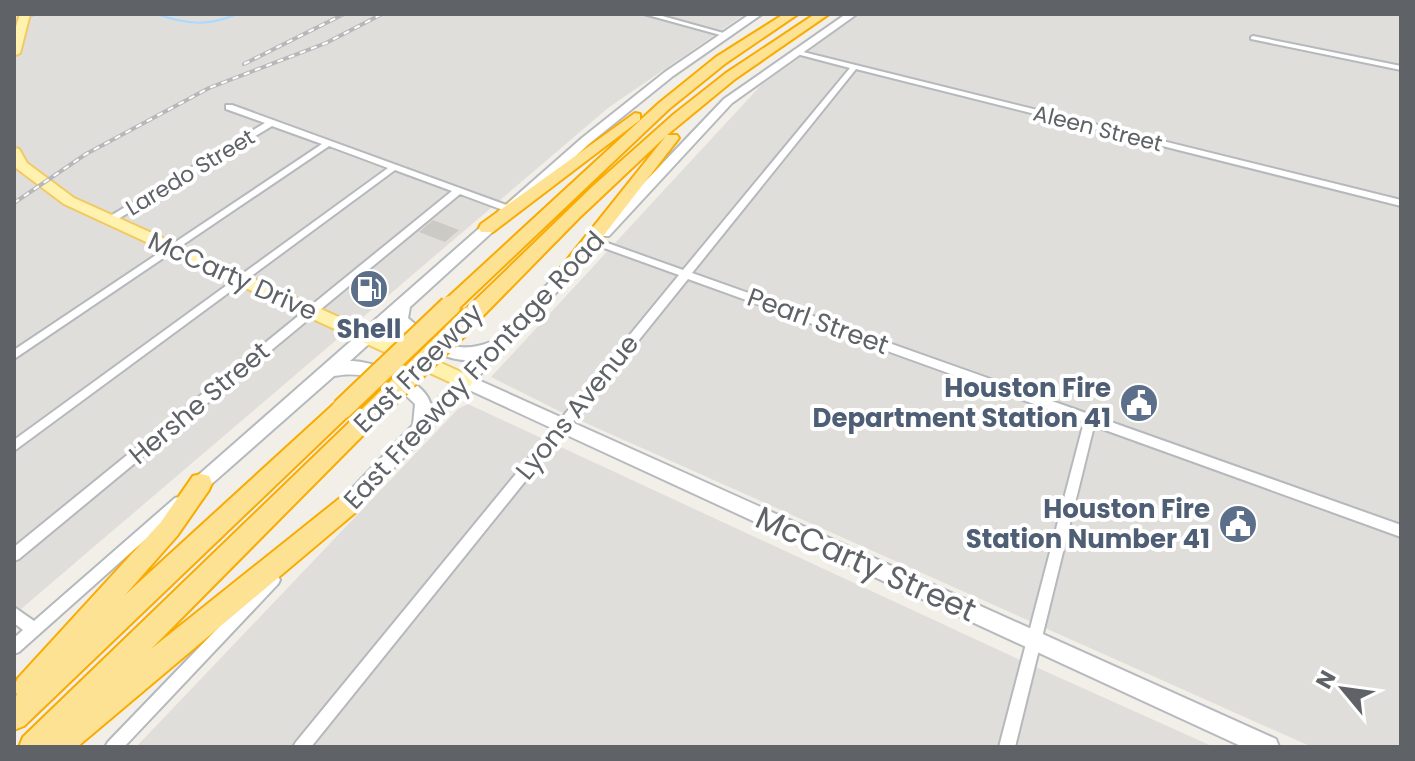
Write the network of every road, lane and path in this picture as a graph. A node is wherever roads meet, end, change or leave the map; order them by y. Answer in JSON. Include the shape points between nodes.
{"nodes":[{"id":1,"x":25,"y":14,"type":"edge"},
{"id":2,"x":647,"y":14,"type":"edge"},
{"id":3,"x":757,"y":14,"type":"edge"},
{"id":4,"x":792,"y":14,"type":"edge"},
{"id":5,"x":823,"y":14,"type":"edge"},
{"id":6,"x":852,"y":14,"type":"edge"},
{"id":7,"x":724,"y":34,"type":"junction"},
{"id":8,"x":1253,"y":38,"type":"dead end"},
{"id":9,"x":771,"y":48,"type":"junction"},
{"id":10,"x":795,"y":52,"type":"junction"},
{"id":11,"x":14,"y":53,"type":"edge"},
{"id":12,"x":721,"y":60,"type":"junction"},
{"id":13,"x":854,"y":67,"type":"junction"},
{"id":14,"x":1401,"y":68,"type":"edge"},
{"id":15,"x":229,"y":107,"type":"dead end"},
{"id":16,"x":271,"y":123,"type":"junction"},
{"id":17,"x":329,"y":143,"type":"junction"},
{"id":18,"x":14,"y":152,"type":"edge"},
{"id":19,"x":394,"y":167,"type":"junction"},
{"id":20,"x":458,"y":191,"type":"junction"},
{"id":21,"x":1401,"y":203,"type":"edge"},
{"id":22,"x":506,"y":208,"type":"junction"},
{"id":23,"x":110,"y":220,"type":"junction"},
{"id":24,"x":487,"y":228,"type":"junction"},
{"id":25,"x":596,"y":242,"type":"junction"},
{"id":26,"x":173,"y":249,"type":"junction"},
{"id":27,"x":687,"y":273,"type":"junction"},
{"id":28,"x":563,"y":276,"type":"junction"},
{"id":29,"x":240,"y":280,"type":"junction"},
{"id":30,"x":403,"y":305,"type":"junction"},
{"id":31,"x":310,"y":311,"type":"junction"},
{"id":32,"x":368,"y":337,"type":"junction"},
{"id":33,"x":503,"y":342,"type":"junction"},
{"id":34,"x":14,"y":355,"type":"edge"},
{"id":35,"x":318,"y":380,"type":"junction"},
{"id":36,"x":464,"y":381,"type":"junction"},
{"id":37,"x":1090,"y":420,"type":"junction"},
{"id":38,"x":561,"y":426,"type":"junction"},
{"id":39,"x":421,"y":428,"type":"junction"},
{"id":40,"x":14,"y":446,"type":"edge"},
{"id":41,"x":201,"y":483,"type":"junction"},
{"id":42,"x":348,"y":505,"type":"junction"},
{"id":43,"x":1401,"y":531,"type":"edge"},
{"id":44,"x":14,"y":555,"type":"edge"},
{"id":45,"x":14,"y":614,"type":"edge"},
{"id":46,"x":33,"y":629,"type":"junction"},
{"id":47,"x":1032,"y":640,"type":"junction"},
{"id":48,"x":14,"y":647,"type":"edge"},
{"id":49,"x":14,"y":701,"type":"edge"},
{"id":50,"x":14,"y":716,"type":"edge"},
{"id":51,"x":33,"y":747,"type":"edge"},
{"id":52,"x":56,"y":747,"type":"edge"},
{"id":53,"x":113,"y":747,"type":"edge"},
{"id":54,"x":301,"y":747,"type":"edge"},
{"id":55,"x":1007,"y":747,"type":"edge"},
{"id":56,"x":1268,"y":747,"type":"edge"}],
"edges":[{"from":1,"to":11,"type":"main road"},
{"from":2,"to":7,"type":"street"},
{"from":3,"to":7,"type":"main road"},
{"from":4,"to":12,"type":"highway","name":"East Freeway"},
{"from":5,"to":9,"type":"highway","name":"East Freeway"},
{"from":6,"to":10,"type":"main road","name":"East Freeway Frontage Road"},
{"from":7,"to":22,"type":"main road"},
{"from":8,"to":14,"type":"street"},
{"from":9,"to":28,"type":"highway","via":[[674,137]]},
{"from":9,"to":51,"type":"highway","name":"East Freeway","bridge":true,"via":[[680,115],[583,205]]},
{"from":10,"to":13,"type":"street","name":"Aleen Street"},
{"from":10,"to":25,"type":"main road","name":"East Freeway Frontage Road","via":[[728,101]]},
{"from":12,"to":24,"type":"highway","via":[[691,73]]},
{"from":12,"to":50,"type":"highway","name":"East Freeway","bridge":true,"via":[[653,116]]},
{"from":13,"to":21,"type":"street","name":"Aleen Street"},
{"from":13,"to":27,"type":"street","name":"Lyons Avenue"},
{"from":15,"to":16,"type":"street"},
{"from":16,"to":17,"type":"street"},
{"from":16,"to":23,"type":"street","name":"Laredo Street"},
{"from":17,"to":19,"type":"street"},
{"from":17,"to":26,"type":"street"},
{"from":18,"to":23,"type":"main road","name":"McCarty Drive","via":[[44,184]]},
{"from":19,"to":20,"type":"street"},
{"from":19,"to":29,"type":"street"},
{"from":20,"to":22,"type":"street"},
{"from":20,"to":31,"type":"street","name":"Hershe Street"},
{"from":22,"to":24,"type":"main road"},
{"from":23,"to":26,"type":"main road","name":"McCarty Drive"},
{"from":24,"to":30,"type":"main road"},
{"from":25,"to":27,"type":"street","name":"Pearl Street"},
{"from":25,"to":28,"type":"main road","name":"East Freeway Frontage Road"},
{"from":26,"to":29,"type":"main road","name":"McCarty Drive"},
{"from":26,"to":34,"type":"street"},
{"from":27,"to":37,"type":"street","name":"Pearl Street"},
{"from":27,"to":38,"type":"street","name":"Lyons Avenue"},
{"from":28,"to":33,"type":"main road","name":"East Freeway Frontage Road"},
{"from":29,"to":31,"type":"main road","name":"McCarty Drive"},
{"from":29,"to":40,"type":"street"},
{"from":30,"to":32,"type":"main road"},
{"from":30,"to":33,"type":"main road","via":[[399,316],[405,327],[455,353],[481,353]]},
{"from":31,"to":32,"type":"main road","name":"McCarty Drive"},
{"from":31,"to":44,"type":"street","name":"Hershe Street"},
{"from":32,"to":35,"type":"main road"},
{"from":32,"to":36,"type":"main road","name":"McCarty Drive"},
{"from":33,"to":36,"type":"main road","name":"East Freeway Frontage Road"},
{"from":35,"to":39,"type":"main road","via":[[341,366],[362,366],[416,392],[423,402]]},
{"from":35,"to":41,"type":"main road"},
{"from":36,"to":38,"type":"main road","name":"McCarty Street"},
{"from":36,"to":39,"type":"main road","name":"East Freeway Frontage Road"},
{"from":37,"to":43,"type":"street","name":"Pearl Street"},
{"from":37,"to":47,"type":"street"},
{"from":38,"to":47,"type":"main road","name":"McCarty Street"},
{"from":38,"to":54,"type":"street","name":"Lyons Avenue"},
{"from":39,"to":42,"type":"main road","name":"East Freeway Frontage Road"},
{"from":41,"to":46,"type":"street"},
{"from":41,"to":49,"type":"highway","via":[[169,529]]},
{"from":42,"to":52,"type":"highway"},
{"from":42,"to":53,"type":"street","name":"East Freeway Frontage Road"},
{"from":45,"to":46,"type":"street"},
{"from":46,"to":48,"type":"street"},
{"from":47,"to":55,"type":"street"},
{"from":47,"to":56,"type":"main road","name":"McCarty Street"}]}
